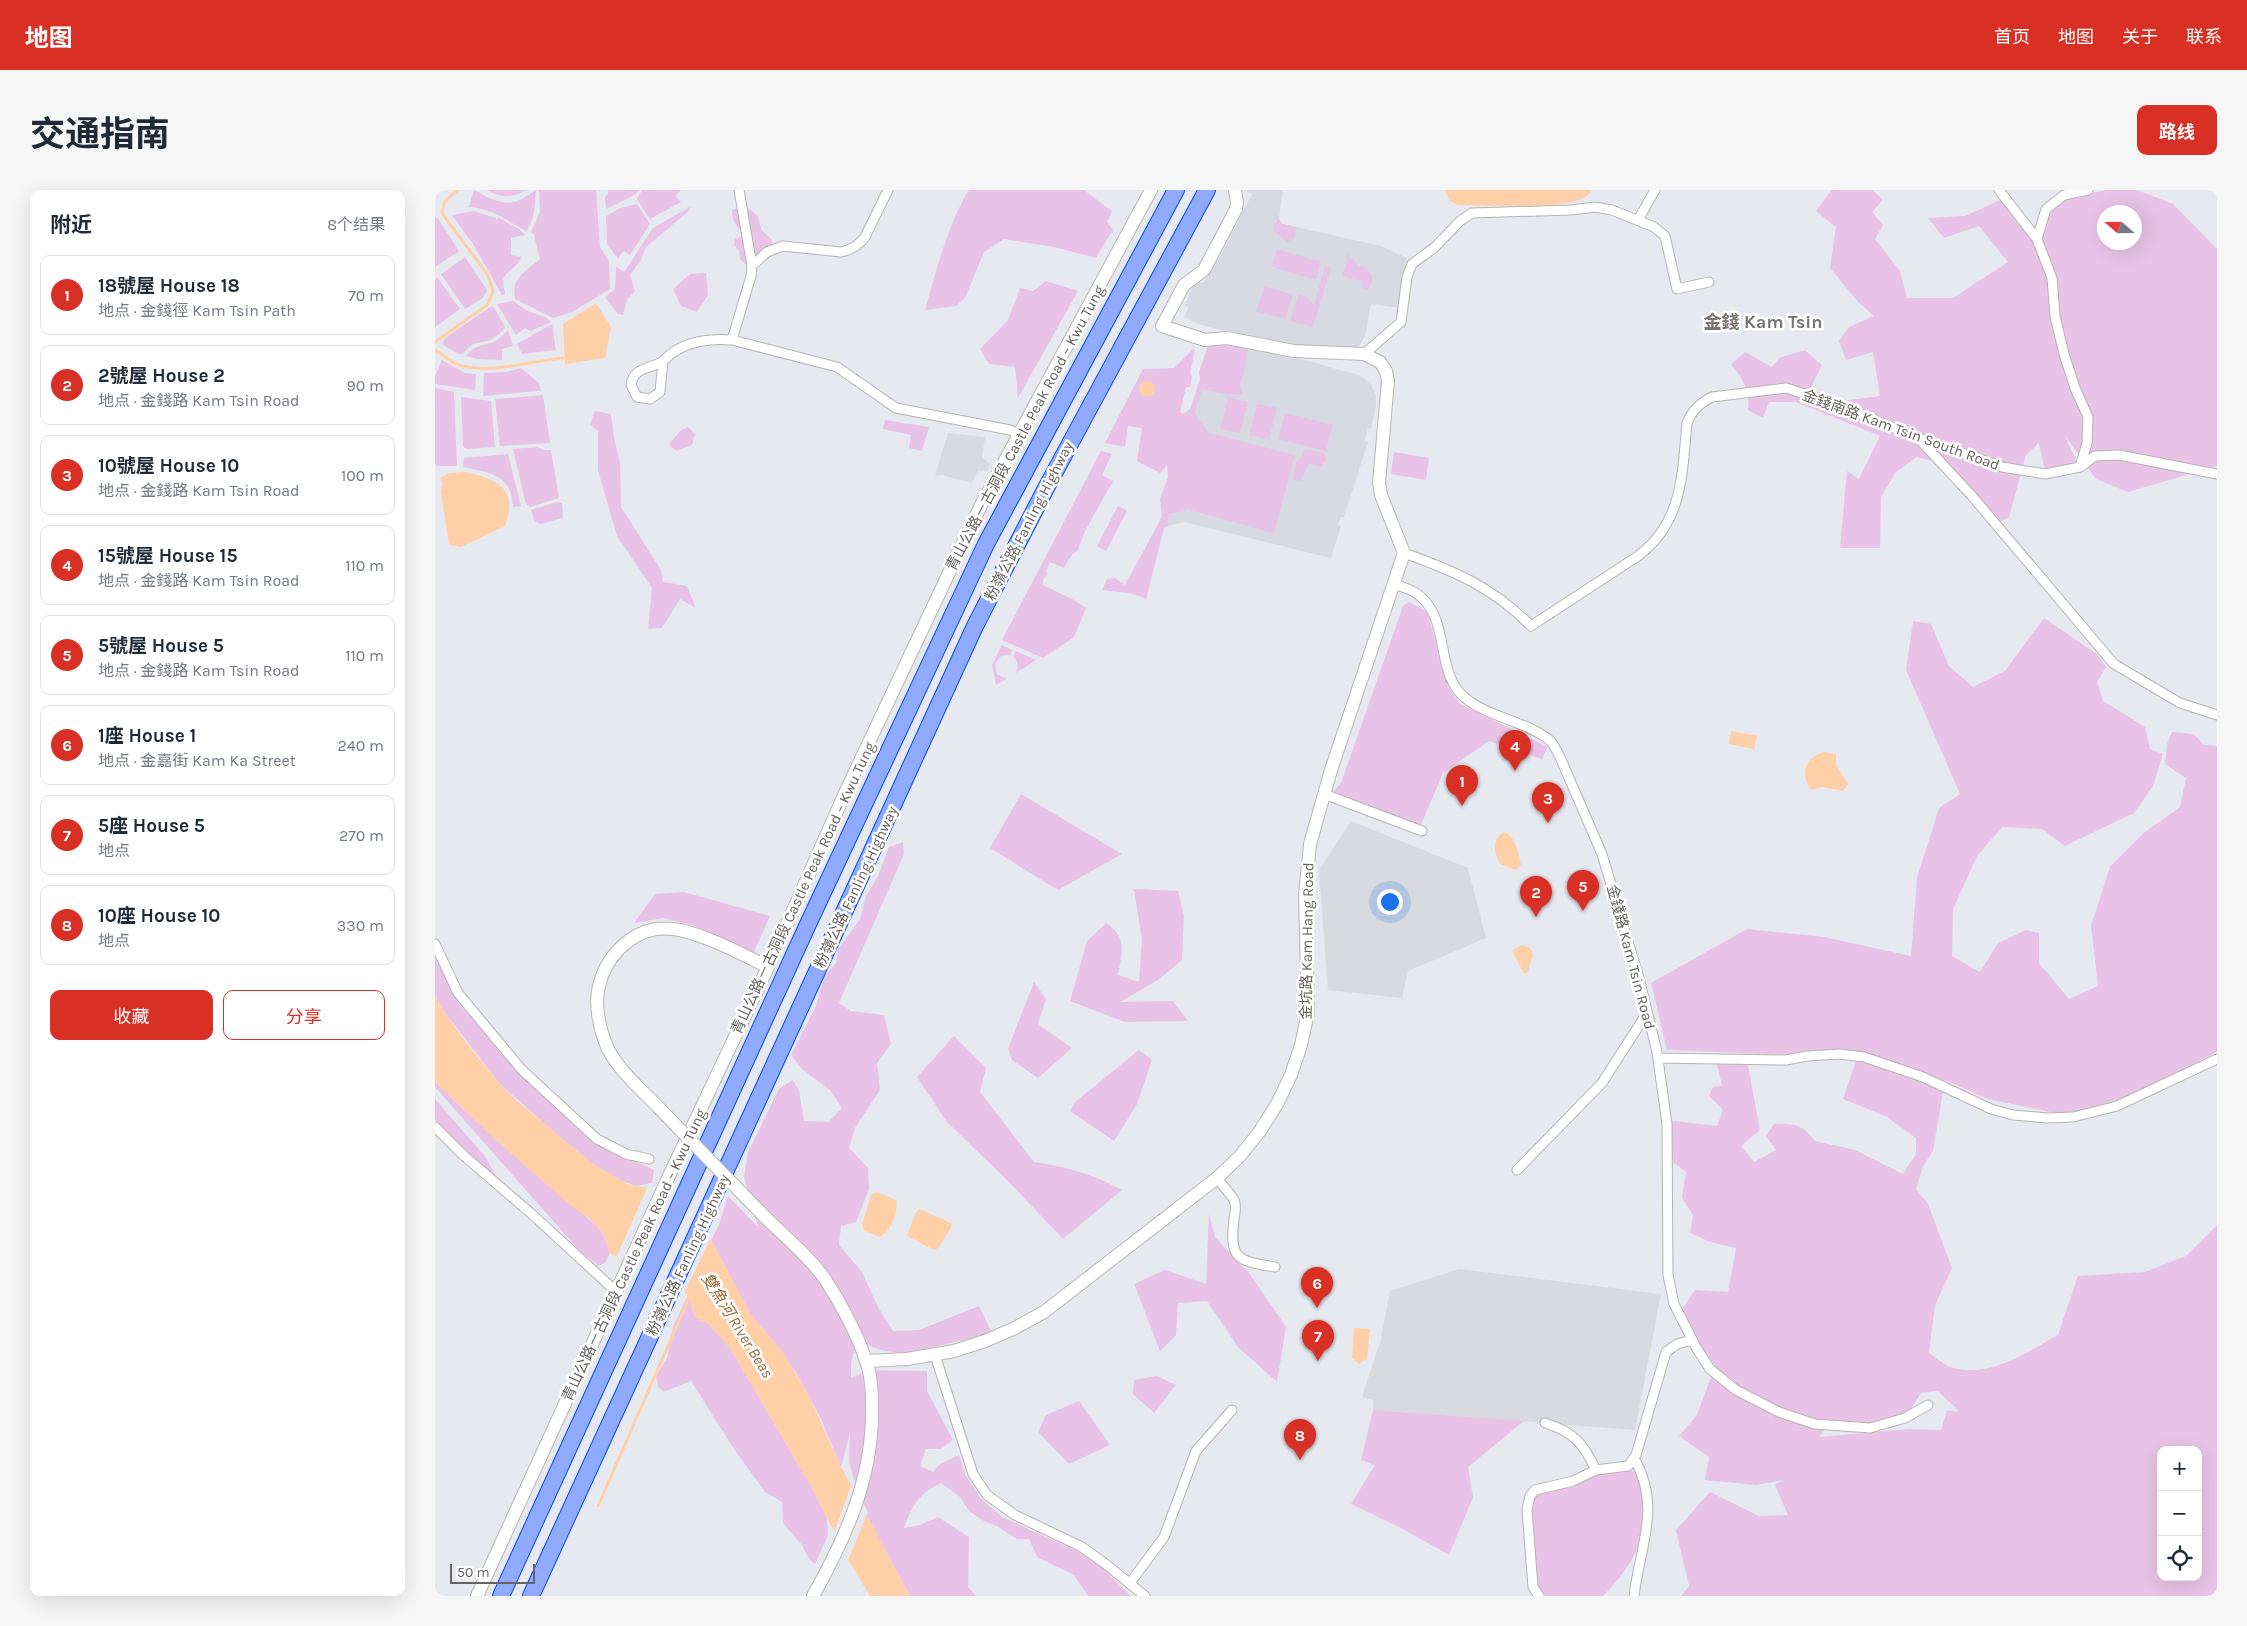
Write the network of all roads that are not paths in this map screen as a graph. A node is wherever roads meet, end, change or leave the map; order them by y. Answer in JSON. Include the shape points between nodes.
{"nodes":[{"id":1,"x":739,"y":190,"type":"edge"},
{"id":2,"x":888,"y":190,"type":"edge"},
{"id":3,"x":1151,"y":190,"type":"edge"},
{"id":4,"x":1176,"y":190,"type":"edge"},
{"id":5,"x":1207,"y":190,"type":"edge"},
{"id":6,"x":1235,"y":190,"type":"edge"},
{"id":7,"x":1655,"y":190,"type":"edge"},
{"id":8,"x":1999,"y":190,"type":"edge"},
{"id":9,"x":2088,"y":190,"type":"edge"},
{"id":10,"x":1638,"y":220,"type":"junction"},
{"id":11,"x":2037,"y":239,"type":"junction"},
{"id":12,"x":752,"y":266,"type":"junction"},
{"id":13,"x":1709,"y":282,"type":"dead end"},
{"id":14,"x":732,"y":340,"type":"junction"},
{"id":15,"x":1364,"y":354,"type":"junction"},
{"id":16,"x":663,"y":361,"type":"junction"},
{"id":17,"x":1019,"y":434,"type":"junction"},
{"id":18,"x":1918,"y":438,"type":"junction"},
{"id":19,"x":2080,"y":467,"type":"junction"},
{"id":20,"x":2217,"y":474,"type":"edge"},
{"id":21,"x":1404,"y":553,"type":"junction"},
{"id":22,"x":1395,"y":584,"type":"junction"},
{"id":23,"x":2217,"y":715,"type":"edge"},
{"id":24,"x":1324,"y":794,"type":"junction"},
{"id":25,"x":1423,"y":831,"type":"dead end"},
{"id":26,"x":435,"y":944,"type":"edge"},
{"id":27,"x":768,"y":967,"type":"junction"},
{"id":28,"x":1647,"y":1013,"type":"junction"},
{"id":29,"x":1658,"y":1058,"type":"junction"},
{"id":30,"x":2217,"y":1059,"type":"edge"},
{"id":31,"x":435,"y":1127,"type":"edge"},
{"id":32,"x":649,"y":1159,"type":"dead end"},
{"id":33,"x":1517,"y":1170,"type":"dead end"},
{"id":34,"x":1217,"y":1178,"type":"junction"},
{"id":35,"x":1275,"y":1267,"type":"dead end"},
{"id":36,"x":619,"y":1289,"type":"junction"},
{"id":37,"x":1692,"y":1340,"type":"junction"},
{"id":38,"x":935,"y":1355,"type":"junction"},
{"id":39,"x":866,"y":1361,"type":"junction"},
{"id":40,"x":1928,"y":1405,"type":"dead end"},
{"id":41,"x":1233,"y":1410,"type":"dead end"},
{"id":42,"x":1545,"y":1423,"type":"dead end"},
{"id":43,"x":1634,"y":1458,"type":"junction"},
{"id":44,"x":1596,"y":1470,"type":"junction"},
{"id":45,"x":1131,"y":1583,"type":"junction"},
{"id":46,"x":477,"y":1596,"type":"edge"},
{"id":47,"x":501,"y":1596,"type":"edge"},
{"id":48,"x":531,"y":1596,"type":"edge"},
{"id":49,"x":813,"y":1596,"type":"edge"},
{"id":50,"x":1145,"y":1596,"type":"edge"},
{"id":51,"x":1539,"y":1596,"type":"edge"},
{"id":52,"x":1634,"y":1596,"type":"edge"}],
"edges":[{"from":1,"to":12,"type":"street"},
{"from":2,"to":12,"type":"street","via":[[865,237],[849,250],[783,246],[767,252]]},
{"from":3,"to":17,"type":"street","name":"青山公路－古洞段 Castle Peak Road – Kwu Tung"},
{"from":4,"to":47,"type":"highway","name":"粉嶺公路 Fanling Highway","via":[[986,544],[813,913]]},
{"from":5,"to":48,"type":"highway","name":"粉嶺公路 Fanling Highway","via":[[975,626]]},
{"from":6,"to":15,"type":"street","via":[[1235,209],[1204,270],[1184,285],[1162,326],[1205,340],[1227,338],[1294,352]]},
{"from":7,"to":10,"type":"street"},
{"from":8,"to":11,"type":"street"},
{"from":9,"to":11,"type":"street","via":[[2064,195],[2046,209]]},
{"from":10,"to":13,"type":"street","via":[[1665,236],[1677,289]]},
{"from":10,"to":15,"type":"street","via":[[1600,206],[1467,215],[1435,247],[1412,264],[1401,322]]},
{"from":11,"to":19,"type":"street","via":[[2052,278],[2055,316],[2064,354],[2088,417],[2087,443]]},
{"from":12,"to":14,"type":"street"},
{"from":14,"to":16,"type":"street","via":[[695,343]]},
{"from":14,"to":17,"type":"street","via":[[837,367],[896,408]]},
{"from":15,"to":21,"type":"street","via":[[1380,362],[1388,381],[1379,483]]},
{"from":16,"to":16,"type":"street","via":[[660,392],[650,399],[637,397],[631,385],[633,377]]},
{"from":17,"to":27,"type":"street","name":"青山公路－古洞段 Castle Peak Road – Kwu Tung","via":[[974,521],[845,793]]},
{"from":18,"to":19,"type":"street","name":"金錢南路 Kam Tsin South Road","via":[[2002,467],[2045,474]]},
{"from":18,"to":21,"type":"street","name":"金錢南路 Kam Tsin South Road","via":[[1844,407],[1786,388],[1712,397],[1702,402],[1690,416],[1677,505],[1661,534],[1638,556],[1531,626],[1494,593],[1477,583]]},
{"from":18,"to":23,"type":"street","via":[[1972,496],[2114,664],[2181,703]]},
{"from":19,"to":20,"type":"street","name":"金錢南路 Kam Tsin South Road","via":[[2095,456],[2119,455]]},
{"from":21,"to":22,"type":"street"},
{"from":22,"to":24,"type":"street","name":"金坑路 Kam Hang Road"},
{"from":22,"to":28,"type":"street","name":"金錢路 Kam Tsin Road","via":[[1415,592],[1431,609],[1439,628],[1448,674],[1461,694],[1550,740],[1559,755],[1602,854]]},
{"from":24,"to":25,"type":"street"},
{"from":24,"to":34,"type":"street","name":"金坑路 Kam Hang Road","via":[[1310,844],[1305,895],[1308,1014],[1301,1045],[1291,1075],[1269,1117],[1240,1156]]},
{"from":26,"to":32,"type":"street","via":[[458,993],[521,1068],[597,1139],[626,1154]]},
{"from":27,"to":36,"type":"street","name":"青山公路－古洞段 Castle Peak Road – Kwu Tung"},
{"from":27,"to":39,"type":"street","bridge":true,"via":[[690,933],[656,929],[636,936],[614,954],[599,988],[602,1032],[615,1062],[825,1279]]},
{"from":28,"to":29,"type":"street","name":"金錢路 Kam Tsin Road"},
{"from":28,"to":33,"type":"street","via":[[1602,1083]]},
{"from":29,"to":30,"type":"street","via":[[1786,1060],[1839,1054],[1864,1057],[1923,1077],[1991,1109],[2048,1118],[2073,1117],[2117,1106]]},
{"from":29,"to":37,"type":"street","name":"金錢路 Kam Tsin Road","via":[[1667,1124],[1668,1276],[1674,1304]]},
{"from":31,"to":36,"type":"street","via":[[610,1286]]},
{"from":34,"to":35,"type":"street","via":[[1234,1200],[1234,1252],[1242,1260]]},
{"from":34,"to":38,"type":"street","name":"金坑路 Kam Hang Road","via":[[1044,1312],[985,1341]]},
{"from":36,"to":46,"type":"street","name":"青山公路－古洞段 Castle Peak Road – Kwu Tung"},
{"from":37,"to":40,"type":"street","name":"金錢路 Kam Tsin Road","via":[[1710,1369],[1735,1390],[1779,1412],[1815,1424],[1870,1428],[1905,1418]]},
{"from":37,"to":43,"type":"street","via":[[1677,1344],[1666,1352]]},
{"from":38,"to":39,"type":"street","name":"金坑路 Kam Hang Road","via":[[907,1360]]},
{"from":38,"to":45,"type":"street","via":[[973,1474],[987,1495],[1015,1515],[1082,1547]]},
{"from":39,"to":49,"type":"street","via":[[872,1392],[872,1430],[867,1467],[853,1512]]},
{"from":41,"to":45,"type":"street","via":[[1196,1451],[1164,1538]]},
{"from":42,"to":44,"type":"street","via":[[1577,1438]]},
{"from":43,"to":44,"type":"street","via":[[1628,1466]]},
{"from":43,"to":52,"type":"street","via":[[1644,1475],[1648,1495],[1647,1526]]},
{"from":44,"to":51,"type":"street","via":[[1573,1481],[1535,1490],[1530,1496],[1527,1510],[1531,1568],[1533,1587]]},
{"from":45,"to":50,"type":"street"}]}
